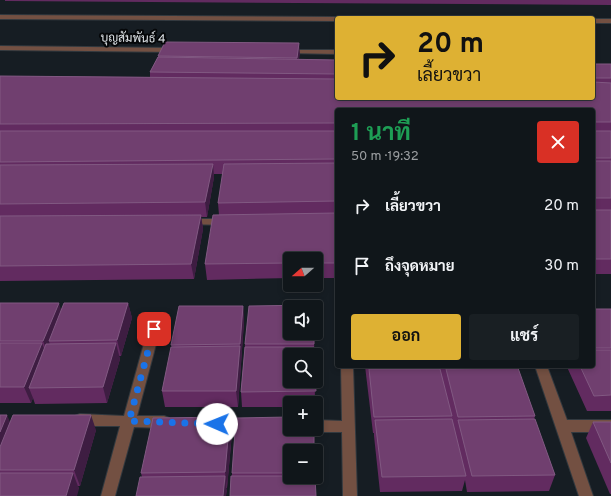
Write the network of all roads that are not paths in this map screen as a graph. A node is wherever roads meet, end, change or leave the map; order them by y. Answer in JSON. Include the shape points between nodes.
{"nodes":[{"id":1,"x":0,"y":17,"type":"edge"},
{"id":2,"x":335,"y":19,"type":"edge"},
{"id":3,"x":595,"y":20,"type":"edge"},
{"id":4,"x":611,"y":21,"type":"edge"},
{"id":5,"x":0,"y":48,"type":"edge"},
{"id":6,"x":180,"y":50,"type":"edge"},
{"id":7,"x":282,"y":51,"type":"edge"},
{"id":8,"x":335,"y":52,"type":"edge"},
{"id":9,"x":180,"y":222,"type":"edge"},
{"id":10,"x":235,"y":222,"type":"edge"},
{"id":11,"x":154,"y":329,"type":"dead end"},
{"id":12,"x":347,"y":368,"type":"edge"},
{"id":13,"x":542,"y":368,"type":"edge"},
{"id":14,"x":68,"y":420,"type":"edge"},
{"id":15,"x":129,"y":421,"type":"junction"},
{"id":16,"x":175,"y":422,"type":"edge"},
{"id":17,"x":323,"y":426,"type":"edge"},
{"id":18,"x":561,"y":426,"type":"junction"},
{"id":19,"x":611,"y":426,"type":"edge"},
{"id":20,"x":348,"y":427,"type":"junction"},
{"id":21,"x":108,"y":496,"type":"edge"},
{"id":22,"x":350,"y":496,"type":"edge"},
{"id":23,"x":586,"y":496,"type":"edge"}],
"edges":[{"from":1,"to":2,"type":"street"},
{"from":3,"to":4,"type":"street"},
{"from":5,"to":6,"type":"street","name":"บุญสัมพันธ์ 4"},
{"from":7,"to":8,"type":"street"},
{"from":9,"to":10,"type":"street"},
{"from":11,"to":15,"type":"street"},
{"from":12,"to":20,"type":"street"},
{"from":13,"to":18,"type":"street"},
{"from":14,"to":15,"type":"street"},
{"from":15,"to":16,"type":"street"},
{"from":15,"to":21,"type":"street"},
{"from":17,"to":20,"type":"street"},
{"from":18,"to":19,"type":"street"},
{"from":18,"to":23,"type":"street"},
{"from":20,"to":22,"type":"street"}]}
